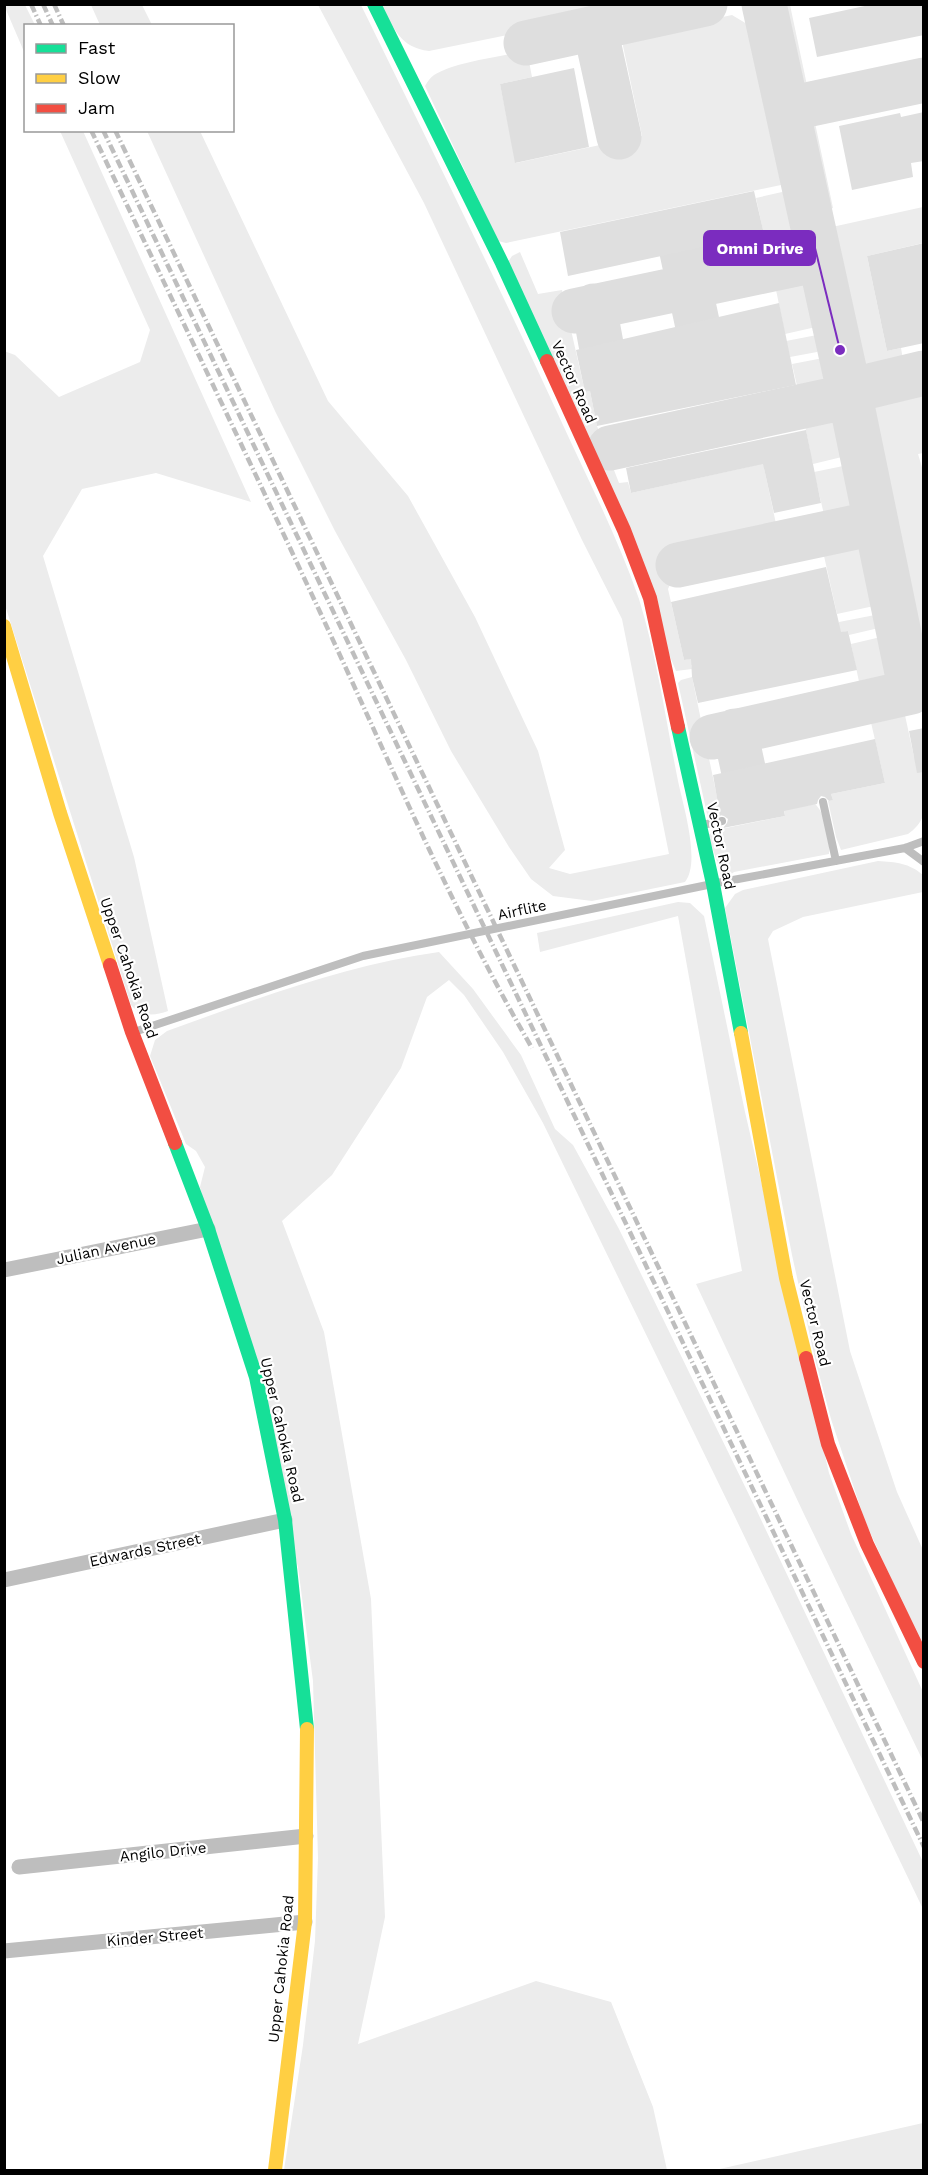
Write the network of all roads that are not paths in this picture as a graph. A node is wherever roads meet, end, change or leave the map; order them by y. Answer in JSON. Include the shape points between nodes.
{"nodes":[{"id":1,"x":374,"y":4,"type":"edge"},
{"id":2,"x":4,"y":627,"type":"edge"},
{"id":3,"x":7,"y":644,"type":"edge"},
{"id":4,"x":823,"y":802,"type":"dead end"},
{"id":5,"x":722,"y":820,"type":"dead end"},
{"id":6,"x":700,"y":825,"type":"junction"},
{"id":7,"x":924,"y":841,"type":"edge"},
{"id":8,"x":905,"y":848,"type":"junction"},
{"id":9,"x":836,"y":861,"type":"junction"},
{"id":10,"x":924,"y":862,"type":"edge"},
{"id":11,"x":713,"y":884,"type":"junction"},
{"id":12,"x":132,"y":1032,"type":"junction"},
{"id":13,"x":208,"y":1228,"type":"junction"},
{"id":14,"x":4,"y":1270,"type":"edge"},
{"id":15,"x":285,"y":1520,"type":"junction"},
{"id":16,"x":4,"y":1580,"type":"edge"},
{"id":17,"x":924,"y":1662,"type":"edge"},
{"id":18,"x":306,"y":1836,"type":"junction"},
{"id":19,"x":19,"y":1867,"type":"dead end"},
{"id":20,"x":305,"y":1922,"type":"junction"},
{"id":21,"x":4,"y":1951,"type":"edge"},
{"id":22,"x":275,"y":2170,"type":"edge"}],
"edges":[{"from":1,"to":6,"type":"street","name":"Vector Road","via":[[502,263],[624,530],[650,598]]},
{"from":2,"to":3,"type":"street","name":"Upper Cahokia Road"},
{"from":3,"to":12,"type":"street","name":"Upper Cahokia Road"},
{"from":4,"to":9,"type":"lane"},
{"from":5,"to":6,"type":"lane"},
{"from":6,"to":11,"type":"street","name":"Vector Road"},
{"from":7,"to":8,"type":"lane","name":"Airflite"},
{"from":8,"to":9,"type":"lane","name":"Airflite"},
{"from":8,"to":10,"type":"lane"},
{"from":9,"to":11,"type":"lane","name":"Airflite"},
{"from":11,"to":12,"type":"lane","name":"Airflite","via":[[363,956]]},
{"from":11,"to":17,"type":"street","name":"Vector Road","via":[[786,1278],[828,1444],[867,1544]]},
{"from":12,"to":13,"type":"street","name":"Upper Cahokia Road"},
{"from":13,"to":14,"type":"street","name":"Julian Avenue"},
{"from":13,"to":15,"type":"street","name":"Upper Cahokia Road","via":[[256,1377]]},
{"from":15,"to":16,"type":"street","name":"Edwards Street"},
{"from":15,"to":18,"type":"street","name":"Upper Cahokia Road","via":[[308,1737]]},
{"from":18,"to":19,"type":"street","name":"Angilo Drive"},
{"from":18,"to":20,"type":"street","name":"Upper Cahokia Road"},
{"from":20,"to":21,"type":"street","name":"Kinder Street"},
{"from":20,"to":22,"type":"street","name":"Upper Cahokia Road"}]}
